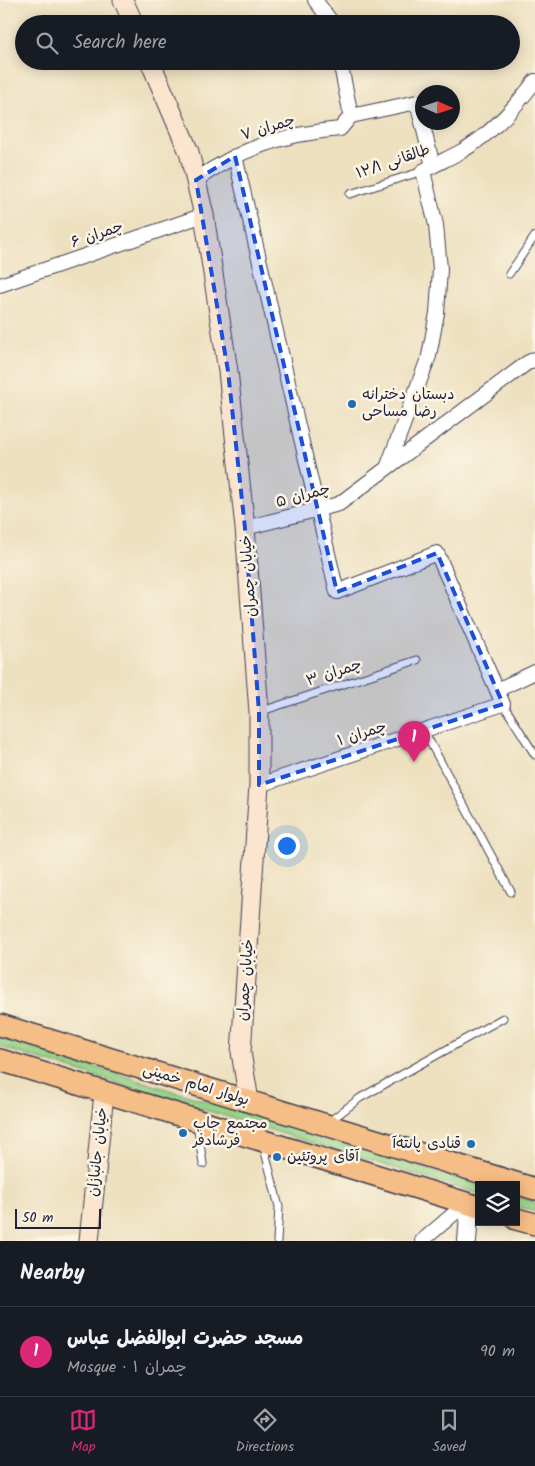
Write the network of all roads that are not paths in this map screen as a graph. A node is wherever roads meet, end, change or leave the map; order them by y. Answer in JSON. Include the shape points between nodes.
{"nodes":[{"id":1,"x":124,"y":0,"type":"edge"},
{"id":2,"x":315,"y":0,"type":"edge"},
{"id":3,"x":130,"y":15,"type":"edge"},
{"id":4,"x":326,"y":15,"type":"edge"},
{"id":5,"x":154,"y":70,"type":"edge"},
{"id":6,"x":342,"y":70,"type":"edge"},
{"id":7,"x":535,"y":81,"type":"edge"},
{"id":8,"x":351,"y":116,"type":"junction"},
{"id":9,"x":235,"y":156,"type":"junction"},
{"id":10,"x":428,"y":168,"type":"junction"},
{"id":11,"x":196,"y":180,"type":"junction"},
{"id":12,"x":350,"y":194,"type":"dead end"},
{"id":13,"x":204,"y":215,"type":"junction"},
{"id":14,"x":535,"y":236,"type":"edge"},
{"id":15,"x":509,"y":274,"type":"dead end"},
{"id":16,"x":0,"y":285,"type":"edge"},
{"id":17,"x":535,"y":359,"type":"edge"},
{"id":18,"x":387,"y":468,"type":"junction"},
{"id":19,"x":318,"y":509,"type":"junction"},
{"id":20,"x":245,"y":528,"type":"junction"},
{"id":21,"x":417,"y":660,"type":"dead end"},
{"id":22,"x":535,"y":672,"type":"edge"},
{"id":23,"x":497,"y":690,"type":"junction"},
{"id":24,"x":503,"y":704,"type":"junction"},
{"id":25,"x":259,"y":712,"type":"junction"},
{"id":26,"x":424,"y":731,"type":"junction"},
{"id":27,"x":535,"y":755,"type":"edge"},
{"id":28,"x":259,"y":785,"type":"junction"},
{"id":29,"x":511,"y":892,"type":"dead end"},
{"id":30,"x":503,"y":1018,"type":"dead end"},
{"id":31,"x":0,"y":1025,"type":"edge"},
{"id":32,"x":0,"y":1060,"type":"edge"},
{"id":33,"x":106,"y":1093,"type":"junction"},
{"id":34,"x":249,"y":1101,"type":"junction"},
{"id":35,"x":197,"y":1120,"type":"junction"},
{"id":36,"x":326,"y":1125,"type":"junction"},
{"id":37,"x":263,"y":1141,"type":"junction"},
{"id":38,"x":203,"y":1164,"type":"dead end"},
{"id":39,"x":535,"y":1189,"type":"edge"},
{"id":40,"x":470,"y":1204,"type":"edge"},
{"id":41,"x":520,"y":1219,"type":"edge"},
{"id":42,"x":535,"y":1224,"type":"edge"},
{"id":43,"x":89,"y":1241,"type":"edge"},
{"id":44,"x":277,"y":1241,"type":"edge"},
{"id":45,"x":422,"y":1241,"type":"edge"},
{"id":46,"x":467,"y":1241,"type":"edge"}],
"edges":[{"from":1,"to":3,"type":"main road"},
{"from":2,"to":4,"type":"street"},
{"from":5,"to":11,"type":"main road","name":"خیابان چمران","via":[[189,152]]},
{"from":6,"to":8,"type":"street"},
{"from":7,"to":10,"type":"street","name":"طالقانی ۱۲/۱","via":[[520,102],[493,128],[463,151]]},
{"from":8,"to":9,"type":"street","name":"چمران ۷","via":[[340,129],[278,139]]},
{"from":8,"to":10,"type":"street","via":[[417,102]]},
{"from":9,"to":11,"type":"street","name":"چمران ۷"},
{"from":9,"to":19,"type":"street"},
{"from":10,"to":12,"type":"lane","name":"طالقانی ۱۲/۱"},
{"from":10,"to":18,"type":"street","via":[[440,269],[437,313],[429,356]]},
{"from":11,"to":13,"type":"main road","name":"خیابان چمران"},
{"from":13,"to":16,"type":"street","name":"چمران ۶"},
{"from":13,"to":20,"type":"main road","name":"خیابان چمران","via":[[228,372]]},
{"from":14,"to":15,"type":"lane"},
{"from":17,"to":18,"type":"street","name":"چمران ۵"},
{"from":18,"to":19,"type":"street","name":"چمران ۵","via":[[339,504]]},
{"from":19,"to":20,"type":"street","name":"چمران ۵"},
{"from":19,"to":23,"type":"street","via":[[337,592],[437,553]]},
{"from":20,"to":25,"type":"main road","name":"خیابان چمران"},
{"from":21,"to":25,"type":"lane","name":"چمران ۳"},
{"from":22,"to":23,"type":"street"},
{"from":23,"to":24,"type":"street"},
{"from":24,"to":26,"type":"street","name":"چمران ۱"},
{"from":24,"to":27,"type":"lane"},
{"from":25,"to":28,"type":"main road","name":"خیابان چمران"},
{"from":26,"to":28,"type":"street","name":"چمران ۱"},
{"from":26,"to":29,"type":"lane"},
{"from":28,"to":34,"type":"main road","name":"خیابان چمران","via":[[241,1052]]},
{"from":30,"to":36,"type":"lane","via":[[360,1098]]},
{"from":31,"to":34,"type":"main road","name":"بولوار امام خمینی"},
{"from":32,"to":33,"type":"main road"},
{"from":33,"to":35,"type":"main road"},
{"from":33,"to":43,"type":"main road","name":"خیابان جانبازان"},
{"from":34,"to":36,"type":"main road","name":"بولوار امام خمینی"},
{"from":35,"to":37,"type":"main road"},
{"from":35,"to":38,"type":"lane"},
{"from":36,"to":39,"type":"main road","name":"بولوار امام خمینی"},
{"from":37,"to":40,"type":"main road"},
{"from":37,"to":44,"type":"lane","via":[[279,1207]]},
{"from":40,"to":45,"type":"street"},
{"from":40,"to":46,"type":"street"},
{"from":41,"to":42,"type":"main road"}]}
